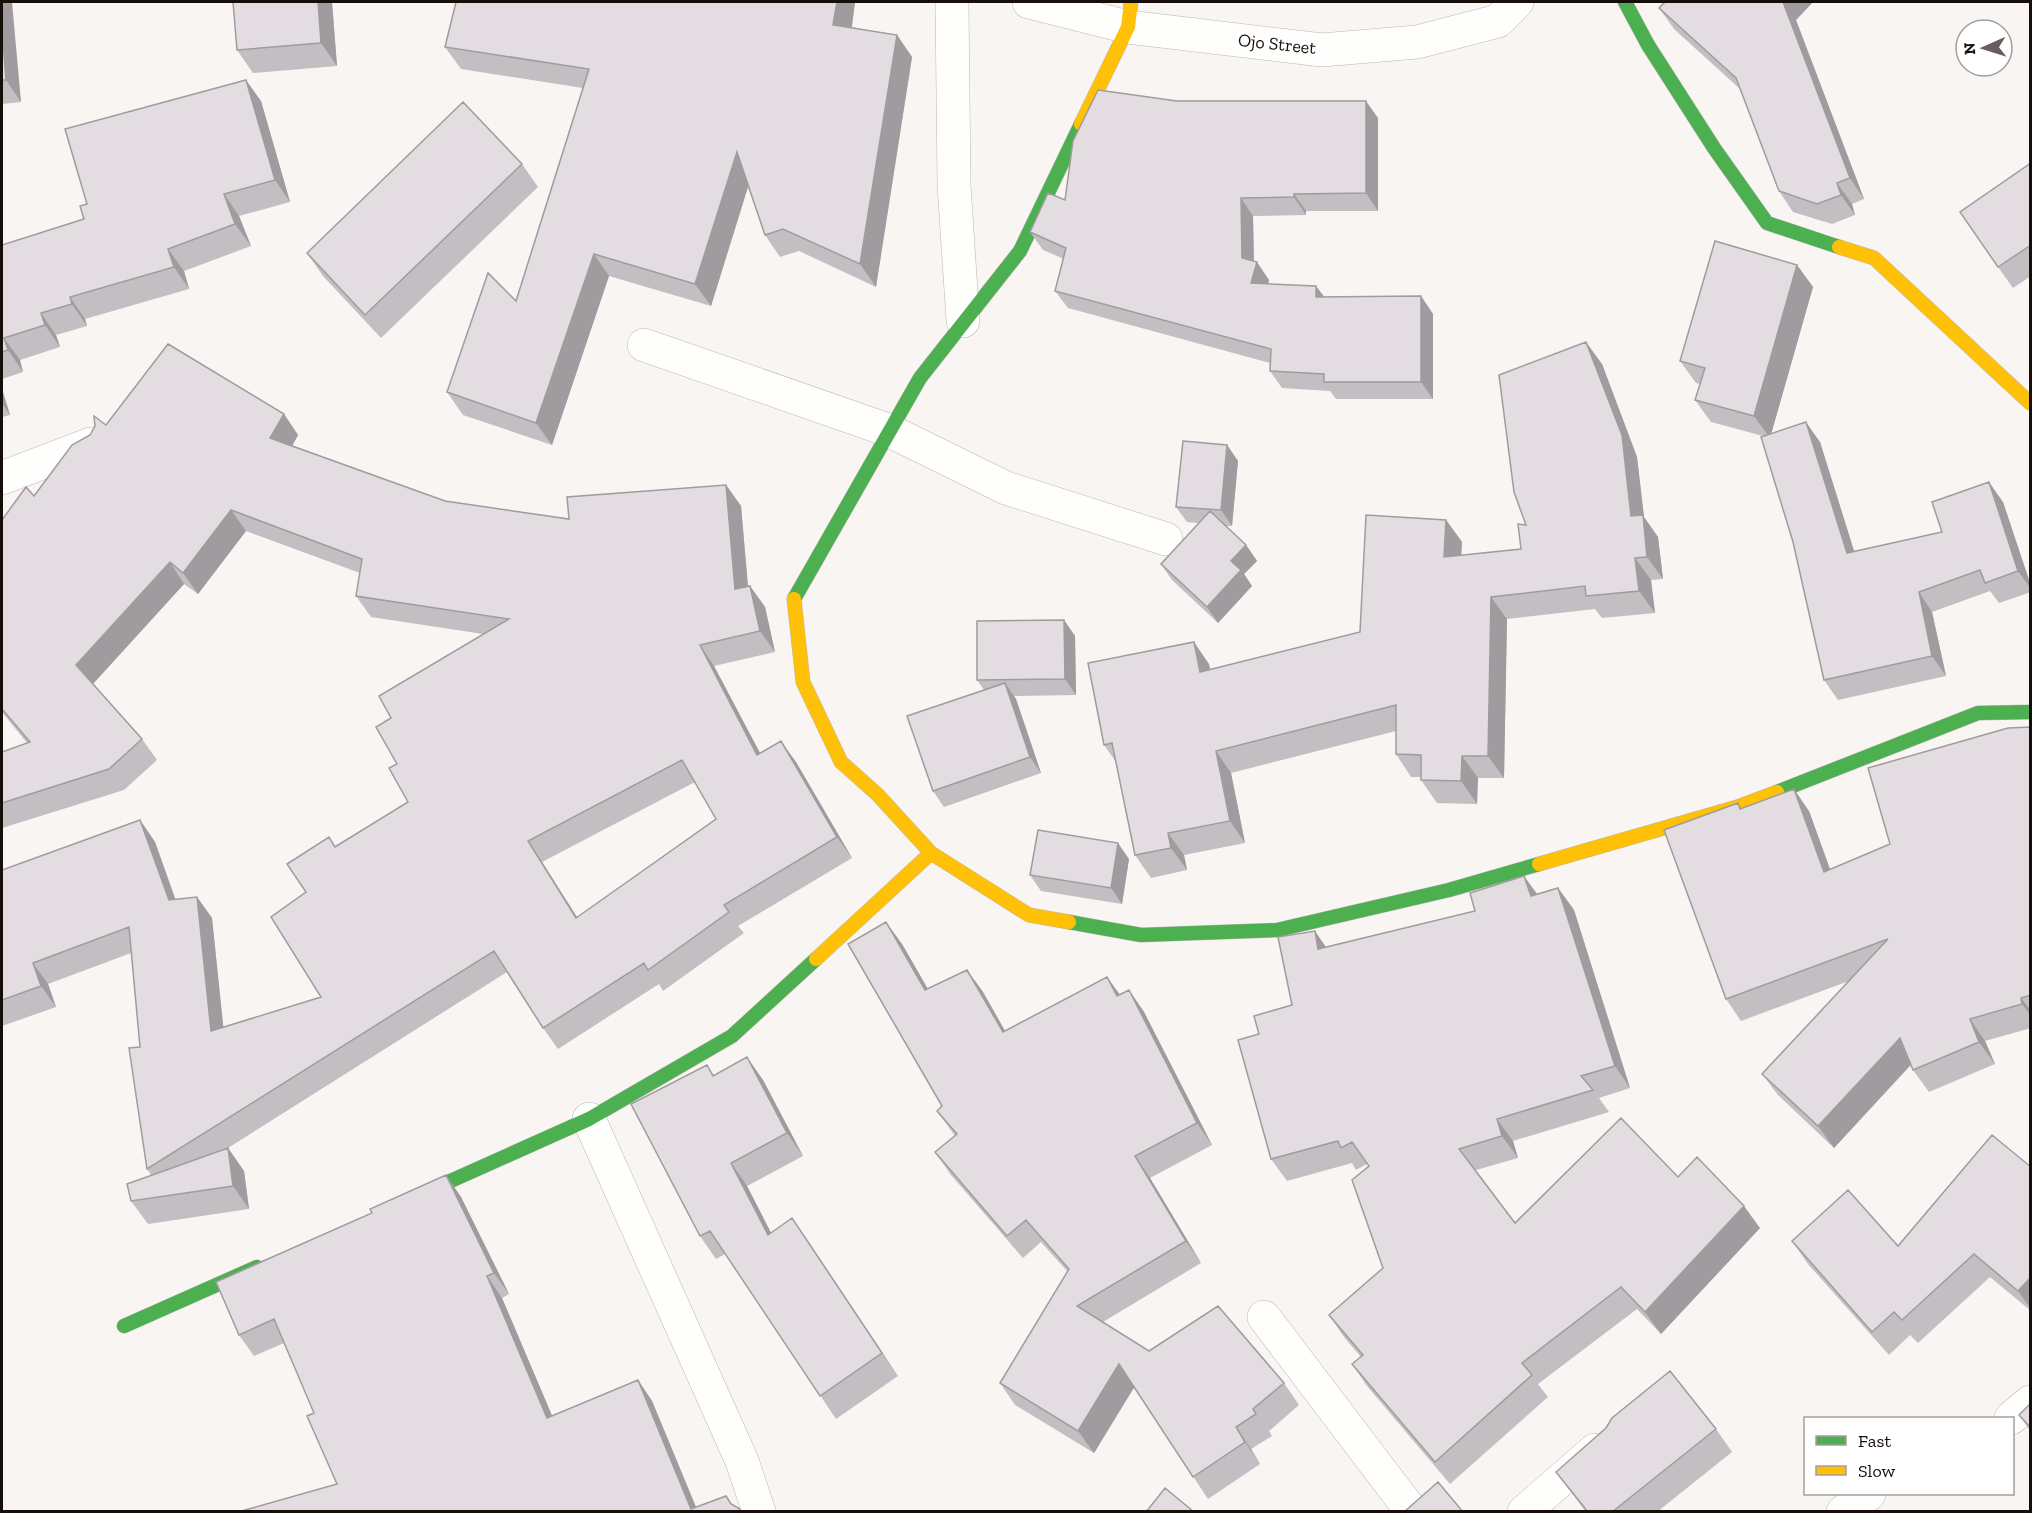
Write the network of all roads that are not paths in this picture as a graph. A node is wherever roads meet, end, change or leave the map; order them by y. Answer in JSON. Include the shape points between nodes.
{"nodes":[{"id":1,"x":952,"y":2,"type":"edge"},
{"id":2,"x":1029,"y":2,"type":"edge"},
{"id":3,"x":1517,"y":2,"type":"edge"},
{"id":4,"x":1624,"y":2,"type":"edge"},
{"id":5,"x":1129,"y":14,"type":"edge"},
{"id":6,"x":963,"y":321,"type":"junction"},
{"id":7,"x":644,"y":345,"type":"dead end"},
{"id":8,"x":2031,"y":403,"type":"edge"},
{"id":9,"x":888,"y":430,"type":"junction"},
{"id":10,"x":91,"y":444,"type":"edge"},
{"id":11,"x":2,"y":477,"type":"edge"},
{"id":12,"x":1166,"y":540,"type":"dead end"},
{"id":13,"x":2031,"y":712,"type":"edge"},
{"id":14,"x":931,"y":854,"type":"junction"},
{"id":15,"x":589,"y":1119,"type":"junction"},
{"id":16,"x":396,"y":1205,"type":"edge"},
{"id":17,"x":267,"y":1263,"type":"edge"},
{"id":18,"x":1264,"y":1317,"type":"dead end"},
{"id":19,"x":124,"y":1326,"type":"dead end"},
{"id":20,"x":2031,"y":1402,"type":"edge"},
{"id":21,"x":2013,"y":1417,"type":"edge"},
{"id":22,"x":1610,"y":1437,"type":"edge"},
{"id":23,"x":1868,"y":1495,"type":"edge"},
{"id":24,"x":759,"y":1512,"type":"edge"},
{"id":25,"x":1412,"y":1512,"type":"edge"},
{"id":26,"x":1524,"y":1512,"type":"edge"},
{"id":27,"x":1843,"y":1512,"type":"edge"}],
"edges":[{"from":1,"to":6,"type":"street","via":[[954,185]]},
{"from":2,"to":5,"type":"street","name":"Ojo Street"},
{"from":3,"to":5,"type":"street","name":"Ojo Street","via":[[1498,21],[1417,42],[1322,50]]},
{"from":4,"to":8,"type":"street","via":[[1714,148],[1767,223],[1874,258]]},
{"from":5,"to":6,"type":"street","via":[[1020,251]]},
{"from":6,"to":9,"type":"street","via":[[920,378]]},
{"from":7,"to":9,"type":"street"},
{"from":9,"to":12,"type":"street","via":[[1006,488]]},
{"from":9,"to":14,"type":"street","via":[[793,601],[803,682],[841,762],[878,795]]},
{"from":10,"to":11,"type":"street"},
{"from":13,"to":14,"type":"street","via":[[1978,713],[1737,807],[1449,890],[1277,930],[1142,935],[1029,915]]},
{"from":14,"to":15,"type":"street","via":[[732,1036]]},
{"from":15,"to":16,"type":"street"},
{"from":15,"to":24,"type":"street","via":[[742,1461]]},
{"from":17,"to":19,"type":"street"},
{"from":18,"to":25,"type":"street"},
{"from":20,"to":21,"type":"street"},
{"from":22,"to":26,"type":"street"},
{"from":23,"to":27,"type":"street"}]}
